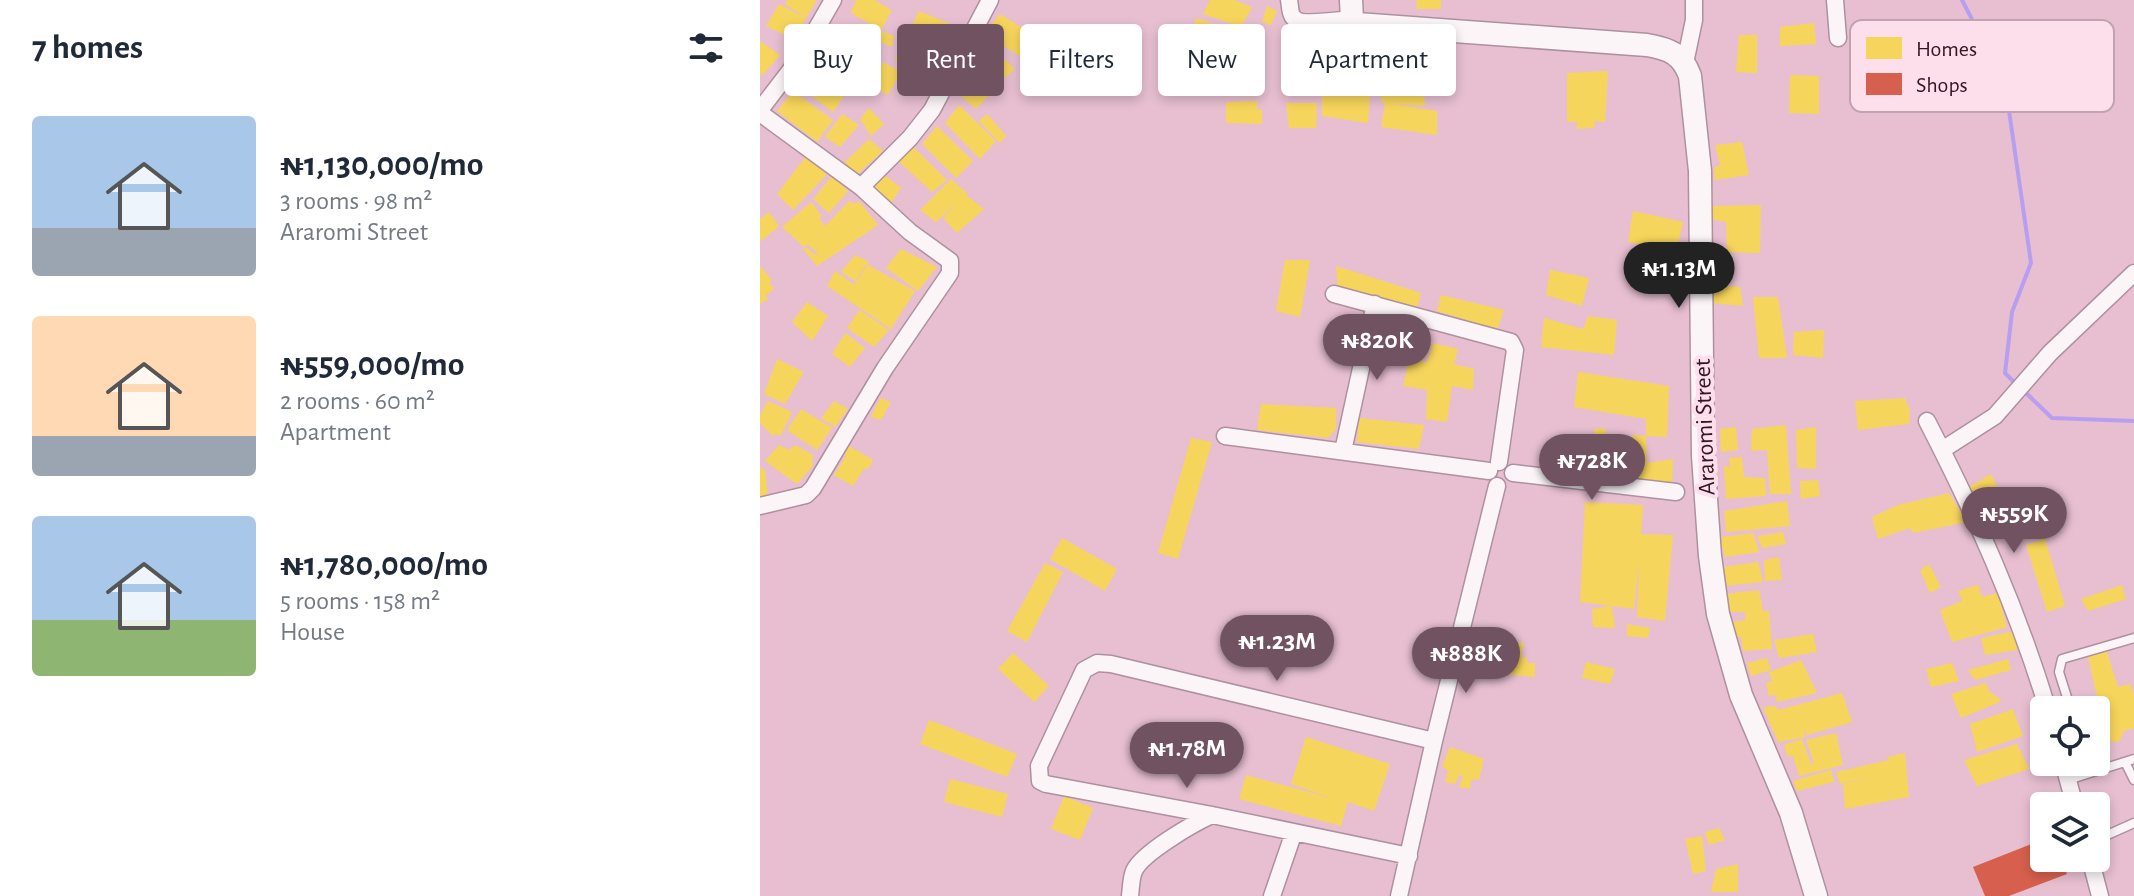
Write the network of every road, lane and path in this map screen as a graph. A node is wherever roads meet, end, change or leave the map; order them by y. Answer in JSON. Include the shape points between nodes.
{"nodes":[{"id":1,"x":833,"y":0,"type":"edge"},
{"id":2,"x":990,"y":0,"type":"edge"},
{"id":3,"x":1289,"y":0,"type":"edge"},
{"id":4,"x":1694,"y":0,"type":"edge"},
{"id":5,"x":1835,"y":0,"type":"edge"},
{"id":6,"x":1352,"y":9,"type":"edge"},
{"id":7,"x":1838,"y":38,"type":"dead end"},
{"id":8,"x":1685,"y":63,"type":"junction"},
{"id":9,"x":760,"y":112,"type":"edge"},
{"id":10,"x":861,"y":187,"type":"junction"},
{"id":11,"x":2134,"y":273,"type":"edge"},
{"id":12,"x":1334,"y":294,"type":"dead end"},
{"id":13,"x":1375,"y":304,"type":"junction"},
{"id":14,"x":1927,"y":421,"type":"dead end"},
{"id":15,"x":1225,"y":436,"type":"dead end"},
{"id":16,"x":1942,"y":450,"type":"junction"},
{"id":17,"x":1343,"y":451,"type":"junction"},
{"id":18,"x":1494,"y":466,"type":"junction"},
{"id":19,"x":1513,"y":473,"type":"junction"},
{"id":20,"x":1497,"y":486,"type":"junction"},
{"id":21,"x":1676,"y":492,"type":"dead end"},
{"id":22,"x":760,"y":506,"type":"edge"},
{"id":23,"x":2134,"y":638,"type":"edge"},
{"id":24,"x":2044,"y":696,"type":"edge"},
{"id":25,"x":2067,"y":696,"type":"edge"},
{"id":26,"x":1434,"y":741,"type":"junction"},
{"id":27,"x":2130,"y":761,"type":"edge"},
{"id":28,"x":2110,"y":767,"type":"edge"},
{"id":29,"x":2067,"y":776,"type":"edge"},
{"id":30,"x":2081,"y":776,"type":"edge"},
{"id":31,"x":2068,"y":780,"type":"junction"},
{"id":32,"x":2134,"y":780,"type":"edge"},
{"id":33,"x":2071,"y":792,"type":"edge"},
{"id":34,"x":1212,"y":815,"type":"junction"},
{"id":35,"x":2134,"y":823,"type":"edge"},
{"id":36,"x":1294,"y":832,"type":"junction"},
{"id":37,"x":2110,"y":834,"type":"edge"},
{"id":38,"x":1409,"y":856,"type":"junction"},
{"id":39,"x":2094,"y":872,"type":"edge"},
{"id":40,"x":1130,"y":896,"type":"edge"},
{"id":41,"x":1272,"y":896,"type":"edge"},
{"id":42,"x":1399,"y":896,"type":"edge"},
{"id":43,"x":1816,"y":896,"type":"edge"},
{"id":44,"x":2100,"y":896,"type":"edge"}],
"edges":[{"from":1,"to":9,"type":"street"},
{"from":2,"to":10,"type":"street","via":[[932,110]]},
{"from":3,"to":6,"type":"street","via":[[1292,17],[1304,22]]},
{"from":4,"to":8,"type":"street"},
{"from":5,"to":7,"type":"street"},
{"from":6,"to":8,"type":"street","via":[[1357,24],[1647,45],[1664,48]]},
{"from":8,"to":43,"type":"street","name":"Araromi Street","via":[[1700,171],[1703,456],[1718,614],[1741,695],[1791,813]]},
{"from":9,"to":10,"type":"street"},
{"from":10,"to":22,"type":"street","via":[[950,261],[950,273],[813,488],[806,495]]},
{"from":11,"to":16,"type":"street","via":[[2050,353],[1995,416]]},
{"from":12,"to":13,"type":"street"},
{"from":13,"to":17,"type":"street"},
{"from":13,"to":18,"type":"street","via":[[1514,345]]},
{"from":14,"to":16,"type":"street"},
{"from":15,"to":17,"type":"street"},
{"from":16,"to":24,"type":"street","via":[[1991,549]]},
{"from":17,"to":18,"type":"street"},
{"from":18,"to":19,"type":"street","via":[[1508,465]]},
{"from":18,"to":20,"type":"street","via":[[1490,480]]},
{"from":19,"to":20,"type":"street","via":[[1507,485]]},
{"from":19,"to":21,"type":"street"},
{"from":20,"to":26,"type":"street"},
{"from":23,"to":25,"type":"lane","via":[[2062,659],[2059,672]]},
{"from":26,"to":34,"type":"street","via":[[1111,664],[1089,665],[1039,766],[1040,781]]},
{"from":26,"to":38,"type":"street"},
{"from":27,"to":28,"type":"lane"},
{"from":27,"to":32,"type":"lane"},
{"from":29,"to":31,"type":"street"},
{"from":30,"to":31,"type":"lane"},
{"from":31,"to":33,"type":"street"},
{"from":34,"to":36,"type":"street"},
{"from":34,"to":40,"type":"street","via":[[1140,863],[1133,872]]},
{"from":35,"to":37,"type":"lane"},
{"from":36,"to":38,"type":"street"},
{"from":36,"to":41,"type":"street"},
{"from":38,"to":42,"type":"street"},
{"from":39,"to":44,"type":"street"}]}
